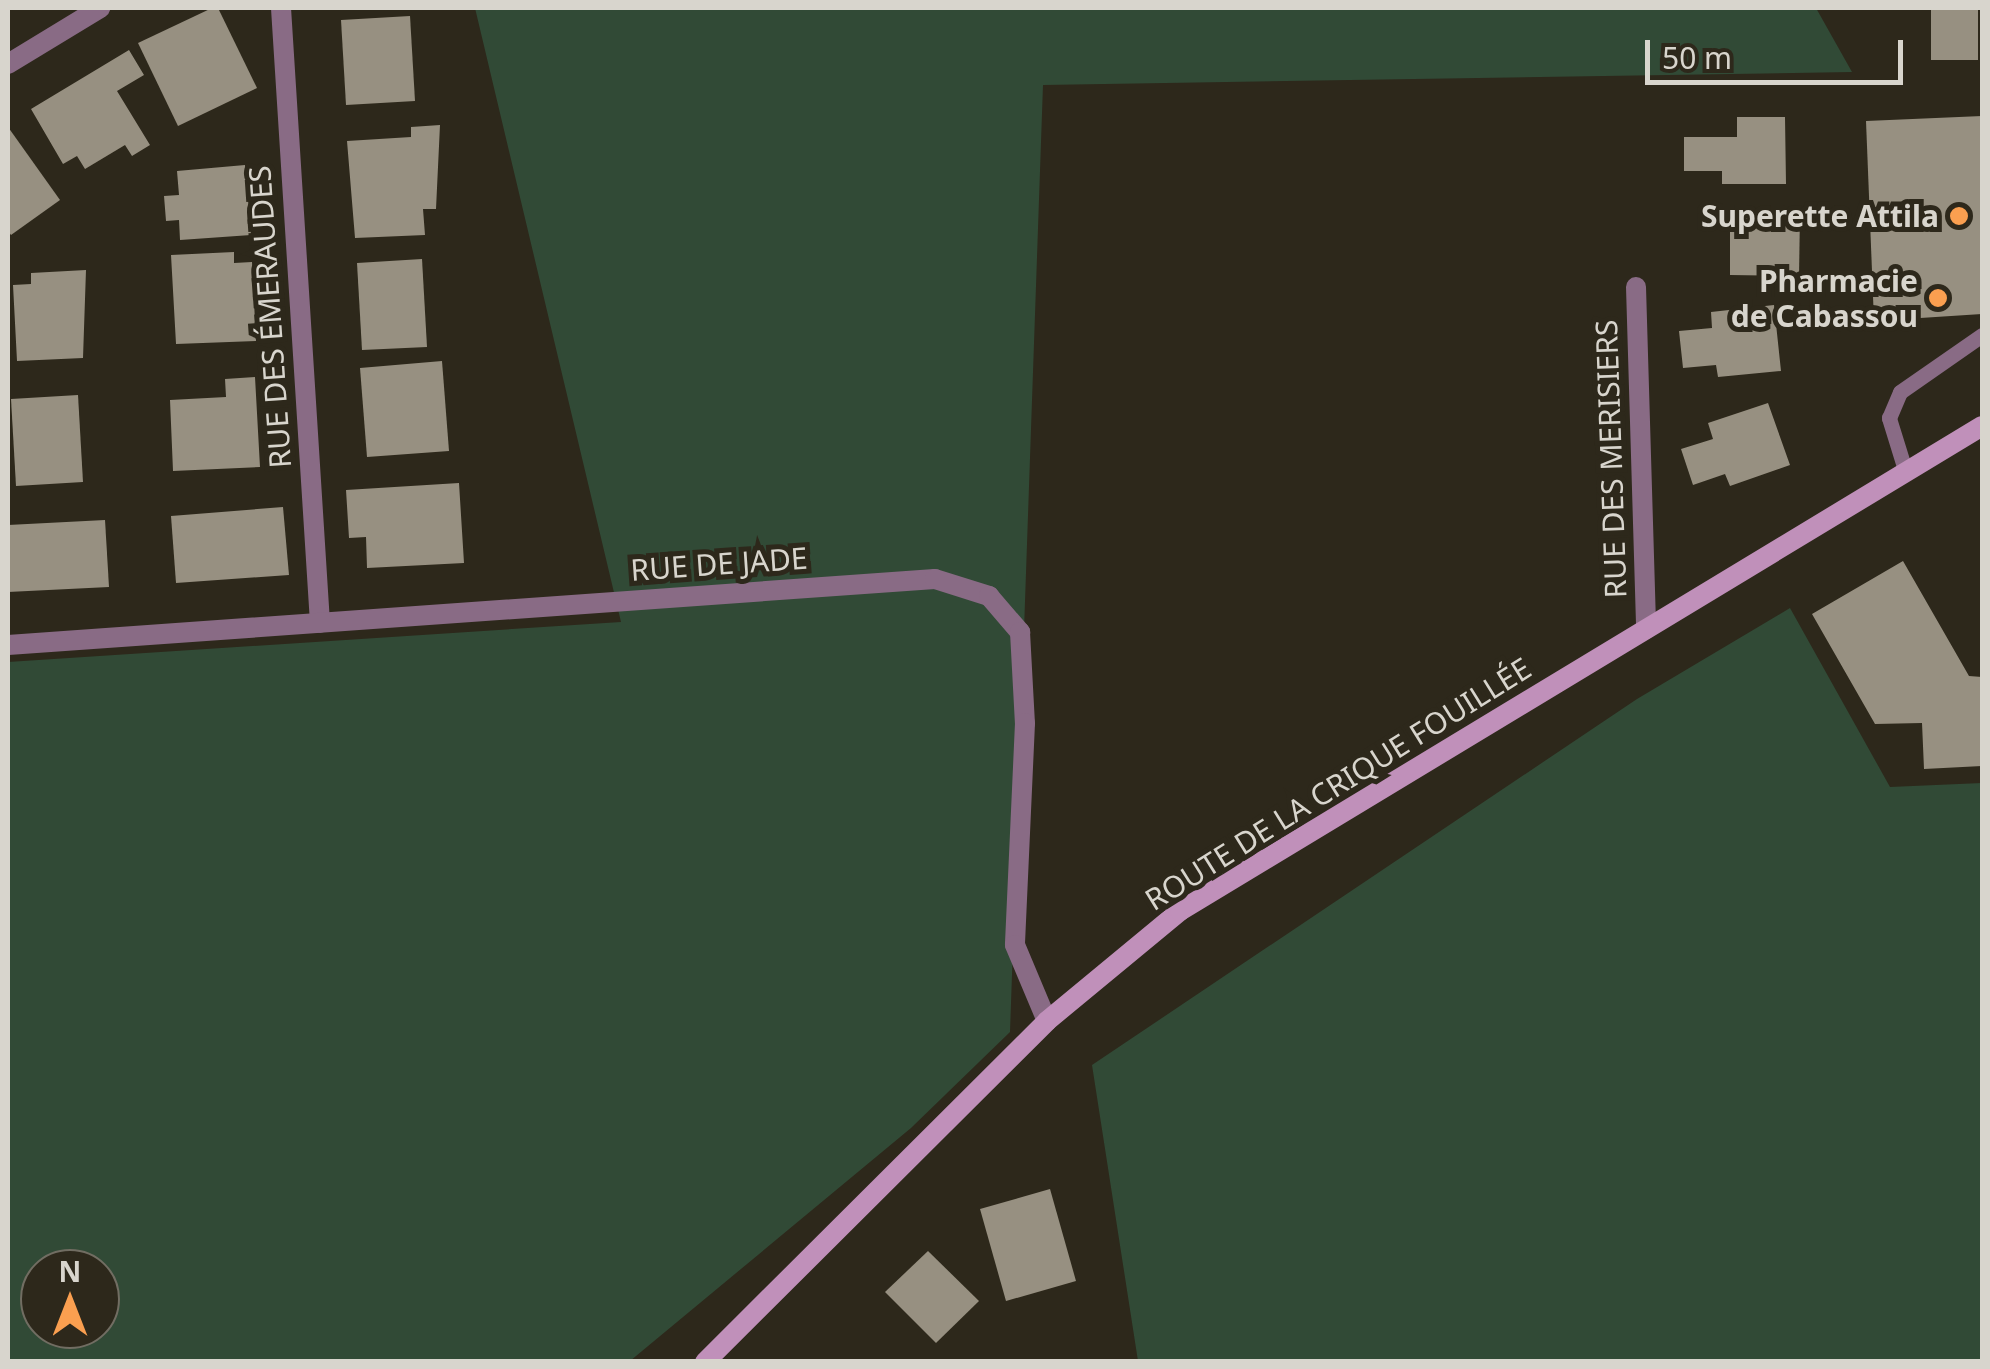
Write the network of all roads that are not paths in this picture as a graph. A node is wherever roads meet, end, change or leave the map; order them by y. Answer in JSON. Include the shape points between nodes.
{"nodes":[{"id":1,"x":100,"y":8,"type":"edge"},
{"id":2,"x":281,"y":8,"type":"edge"},
{"id":3,"x":8,"y":64,"type":"edge"},
{"id":4,"x":1636,"y":287,"type":"dead end"},
{"id":5,"x":1982,"y":335,"type":"edge"},
{"id":6,"x":1982,"y":426,"type":"edge"},
{"id":7,"x":1906,"y":473,"type":"junction"},
{"id":8,"x":320,"y":622,"type":"junction"},
{"id":9,"x":1646,"y":630,"type":"junction"},
{"id":10,"x":8,"y":644,"type":"edge"},
{"id":11,"x":1047,"y":1022,"type":"junction"},
{"id":12,"x":706,"y":1362,"type":"edge"}],
"edges":[{"from":1,"to":3,"type":"street"},
{"from":2,"to":8,"type":"street","name":"RUE DES ÉMERAUDES"},
{"from":4,"to":9,"type":"street","name":"RUE DES MERISIERS"},
{"from":5,"to":7,"type":"lane","via":[[1900,392],[1889,418]]},
{"from":6,"to":7,"type":"street","name":"ROUTE DE LA CRIQUE FOUILLÉE"},
{"from":7,"to":9,"type":"street","name":"ROUTE DE LA CRIQUE FOUILLÉE"},
{"from":8,"to":10,"type":"street","name":"RUE DE JADE"},
{"from":8,"to":11,"type":"street","name":"RUE DE JADE","via":[[935,578],[988,596],[1020,632],[1025,723],[1015,946]]},
{"from":9,"to":11,"type":"street","name":"ROUTE DE LA CRIQUE FOUILLÉE","via":[[1180,911]]},
{"from":11,"to":12,"type":"street","name":"ROUTE DE LA CRIQUE FOUILLÉE"}]}
